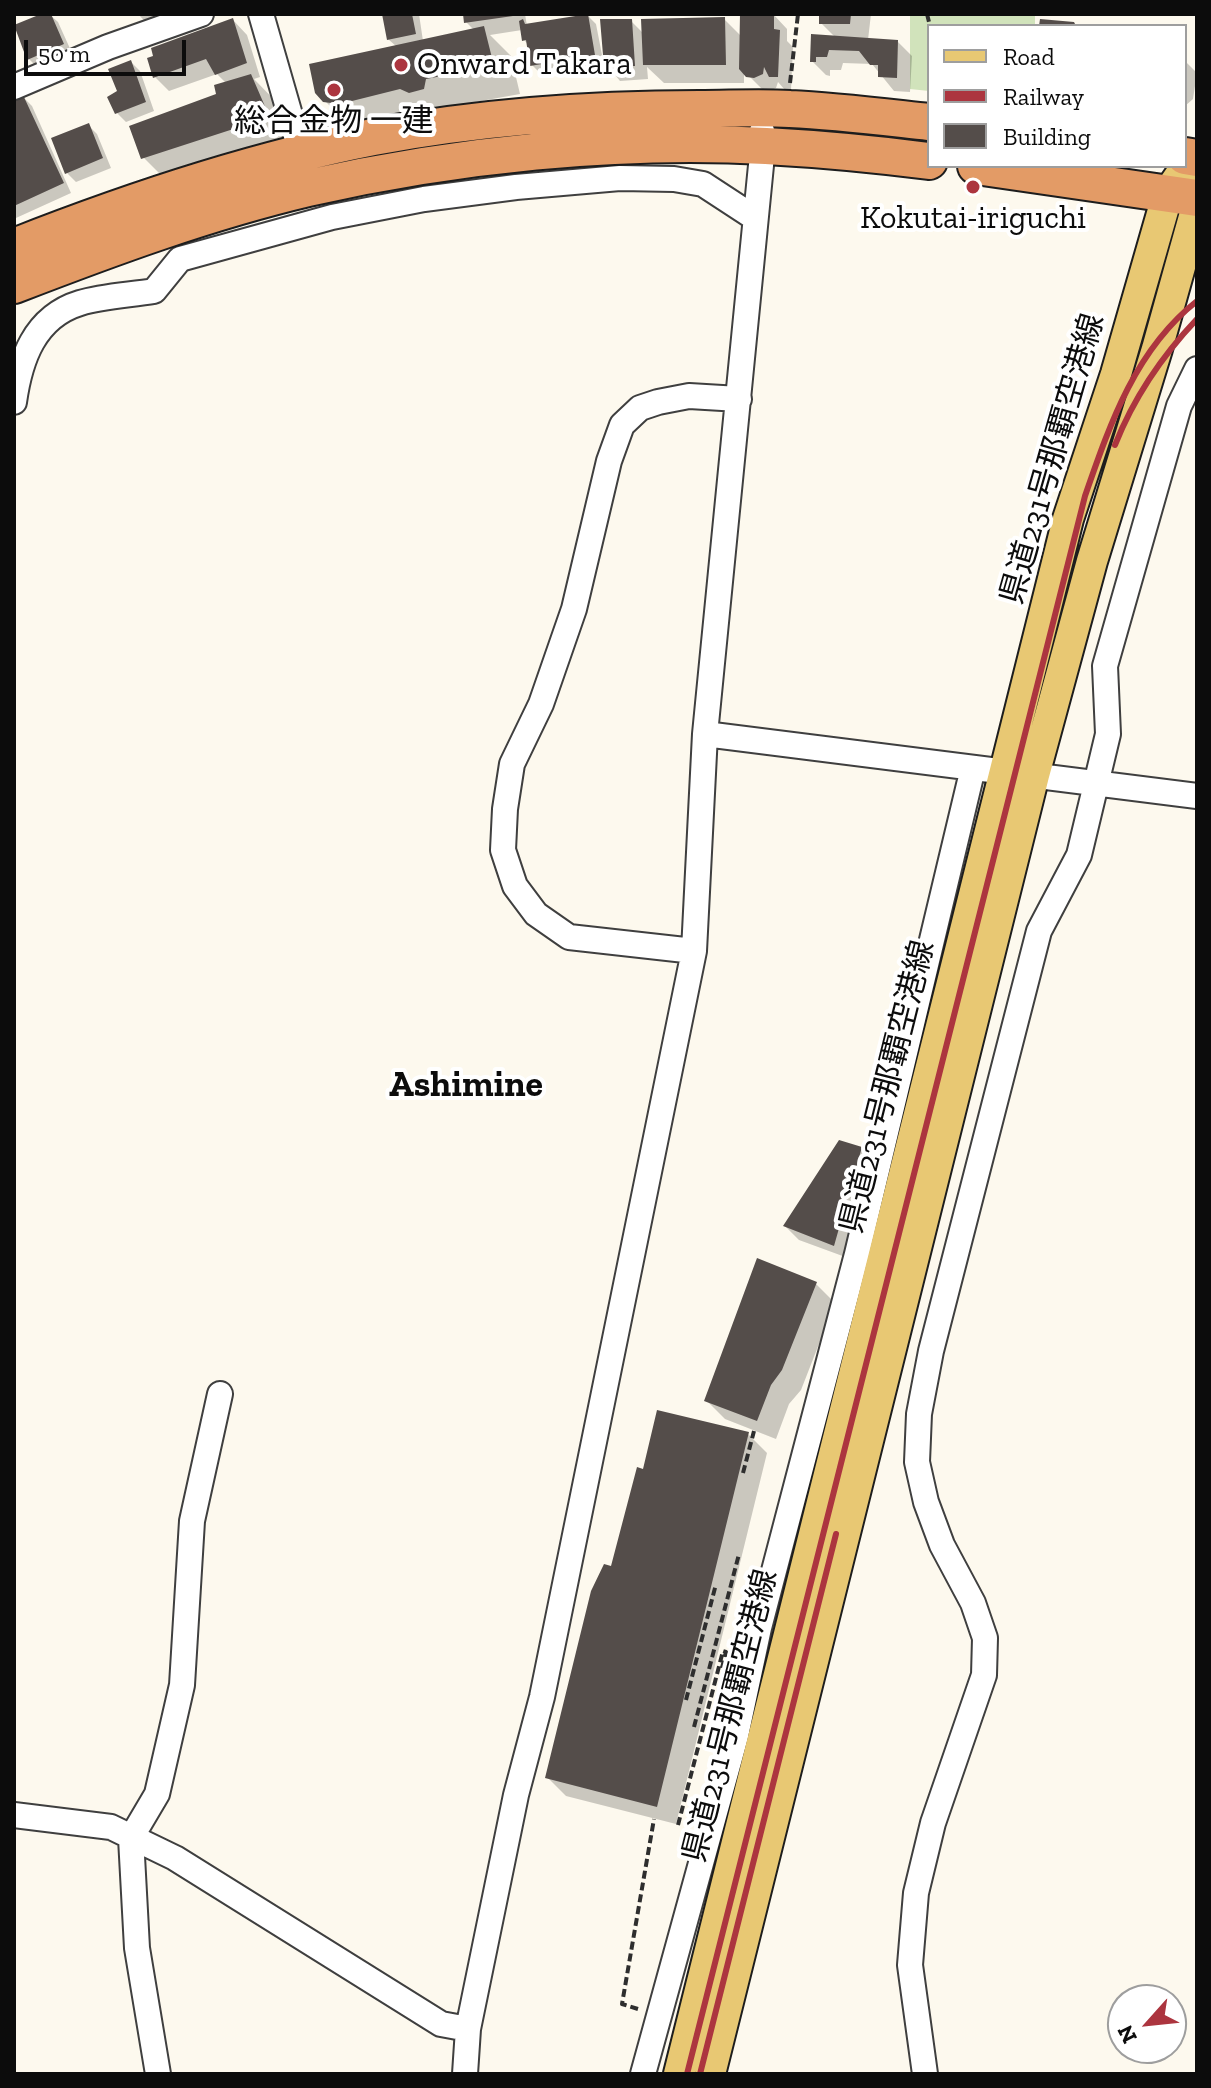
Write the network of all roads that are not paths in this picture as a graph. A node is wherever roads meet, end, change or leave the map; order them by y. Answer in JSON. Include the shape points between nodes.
{"nodes":[{"id":1,"x":201,"y":14,"type":"edge"},
{"id":2,"x":261,"y":14,"type":"edge"},
{"id":3,"x":14,"y":87,"type":"edge"},
{"id":4,"x":761,"y":109,"type":"junction"},
{"id":5,"x":927,"y":122,"type":"edge"},
{"id":6,"x":763,"y":145,"type":"junction"},
{"id":7,"x":301,"y":153,"type":"junction"},
{"id":8,"x":927,"y":161,"type":"edge"},
{"id":9,"x":1024,"y":168,"type":"edge"},
{"id":10,"x":1191,"y":175,"type":"edge"},
{"id":11,"x":755,"y":218,"type":"junction"},
{"id":12,"x":14,"y":247,"type":"edge"},
{"id":13,"x":1197,"y":281,"type":"edge"},
{"id":14,"x":14,"y":285,"type":"edge"},
{"id":15,"x":1157,"y":349,"type":"junction"},
{"id":16,"x":1197,"y":369,"type":"edge"},
{"id":17,"x":739,"y":399,"type":"junction"},
{"id":18,"x":14,"y":402,"type":"edge"},
{"id":19,"x":705,"y":734,"type":"junction"},
{"id":20,"x":973,"y":768,"type":"junction"},
{"id":21,"x":1019,"y":773,"type":"junction"},
{"id":22,"x":1097,"y":783,"type":"junction"},
{"id":23,"x":1197,"y":796,"type":"edge"},
{"id":24,"x":694,"y":951,"type":"junction"},
{"id":25,"x":220,"y":1394,"type":"dead end"},
{"id":26,"x":14,"y":1815,"type":"edge"},
{"id":27,"x":131,"y":1838,"type":"junction"},
{"id":28,"x":468,"y":2029,"type":"junction"},
{"id":29,"x":158,"y":2074,"type":"edge"},
{"id":30,"x":465,"y":2074,"type":"edge"},
{"id":31,"x":643,"y":2074,"type":"edge"},
{"id":32,"x":679,"y":2074,"type":"edge"},
{"id":33,"x":710,"y":2074,"type":"edge"},
{"id":34,"x":925,"y":2074,"type":"edge"}],
"edges":[{"from":1,"to":3,"type":"street"},
{"from":2,"to":7,"type":"street"},
{"from":4,"to":5,"type":"highway"},
{"from":4,"to":6,"type":"street"},
{"from":4,"to":7,"type":"highway","via":[[532,115],[446,125]]},
{"from":6,"to":8,"type":"highway"},
{"from":6,"to":11,"type":"street"},
{"from":6,"to":14,"type":"highway","via":[[637,145],[379,173],[197,219]]},
{"from":7,"to":12,"type":"highway","via":[[195,182]]},
{"from":9,"to":10,"type":"highway"},
{"from":10,"to":15,"type":"main road","name":"県道231号那覇空港線"},
{"from":10,"to":21,"type":"main road","name":"県道231号那覇空港線","via":[[1068,519]]},
{"from":11,"to":17,"type":"street"},
{"from":11,"to":18,"type":"street","via":[[703,184],[661,178],[516,187],[332,217],[180,259],[154,291],[78,303],[31,340],[19,368]]},
{"from":13,"to":15,"type":"main road"},
{"from":15,"to":21,"type":"main road","name":"県道231号那覇空港線"},
{"from":16,"to":22,"type":"street","via":[[1179,406],[1105,666],[1108,734]]},
{"from":17,"to":19,"type":"street"},
{"from":17,"to":24,"type":"street","via":[[689,396],[658,402],[640,408],[622,425],[574,609],[541,704],[512,764],[505,809],[503,850],[515,886],[536,914],[569,937]]},
{"from":19,"to":20,"type":"street"},
{"from":19,"to":24,"type":"street"},
{"from":20,"to":21,"type":"street"},
{"from":20,"to":31,"type":"street","via":[[736,1736]]},
{"from":21,"to":22,"type":"street"},
{"from":21,"to":32,"type":"main road","name":"県道231号那覇空港線"},
{"from":21,"to":33,"type":"main road","name":"県道231号那覇空港線"},
{"from":22,"to":23,"type":"street"},
{"from":22,"to":34,"type":"street","via":[[1079,855],[1039,931],[919,1414],[917,1462],[926,1502],[985,1638],[984,1675],[933,1823],[916,1893],[910,1965]]},
{"from":24,"to":28,"type":"street","via":[[542,1697],[516,1795]]},
{"from":25,"to":27,"type":"street","via":[[192,1521],[182,1685],[157,1794]]},
{"from":26,"to":27,"type":"street","via":[[111,1827]]},
{"from":27,"to":28,"type":"street","via":[[175,1858],[441,2024]]},
{"from":27,"to":29,"type":"street","via":[[137,1948]]},
{"from":28,"to":30,"type":"street"}]}
